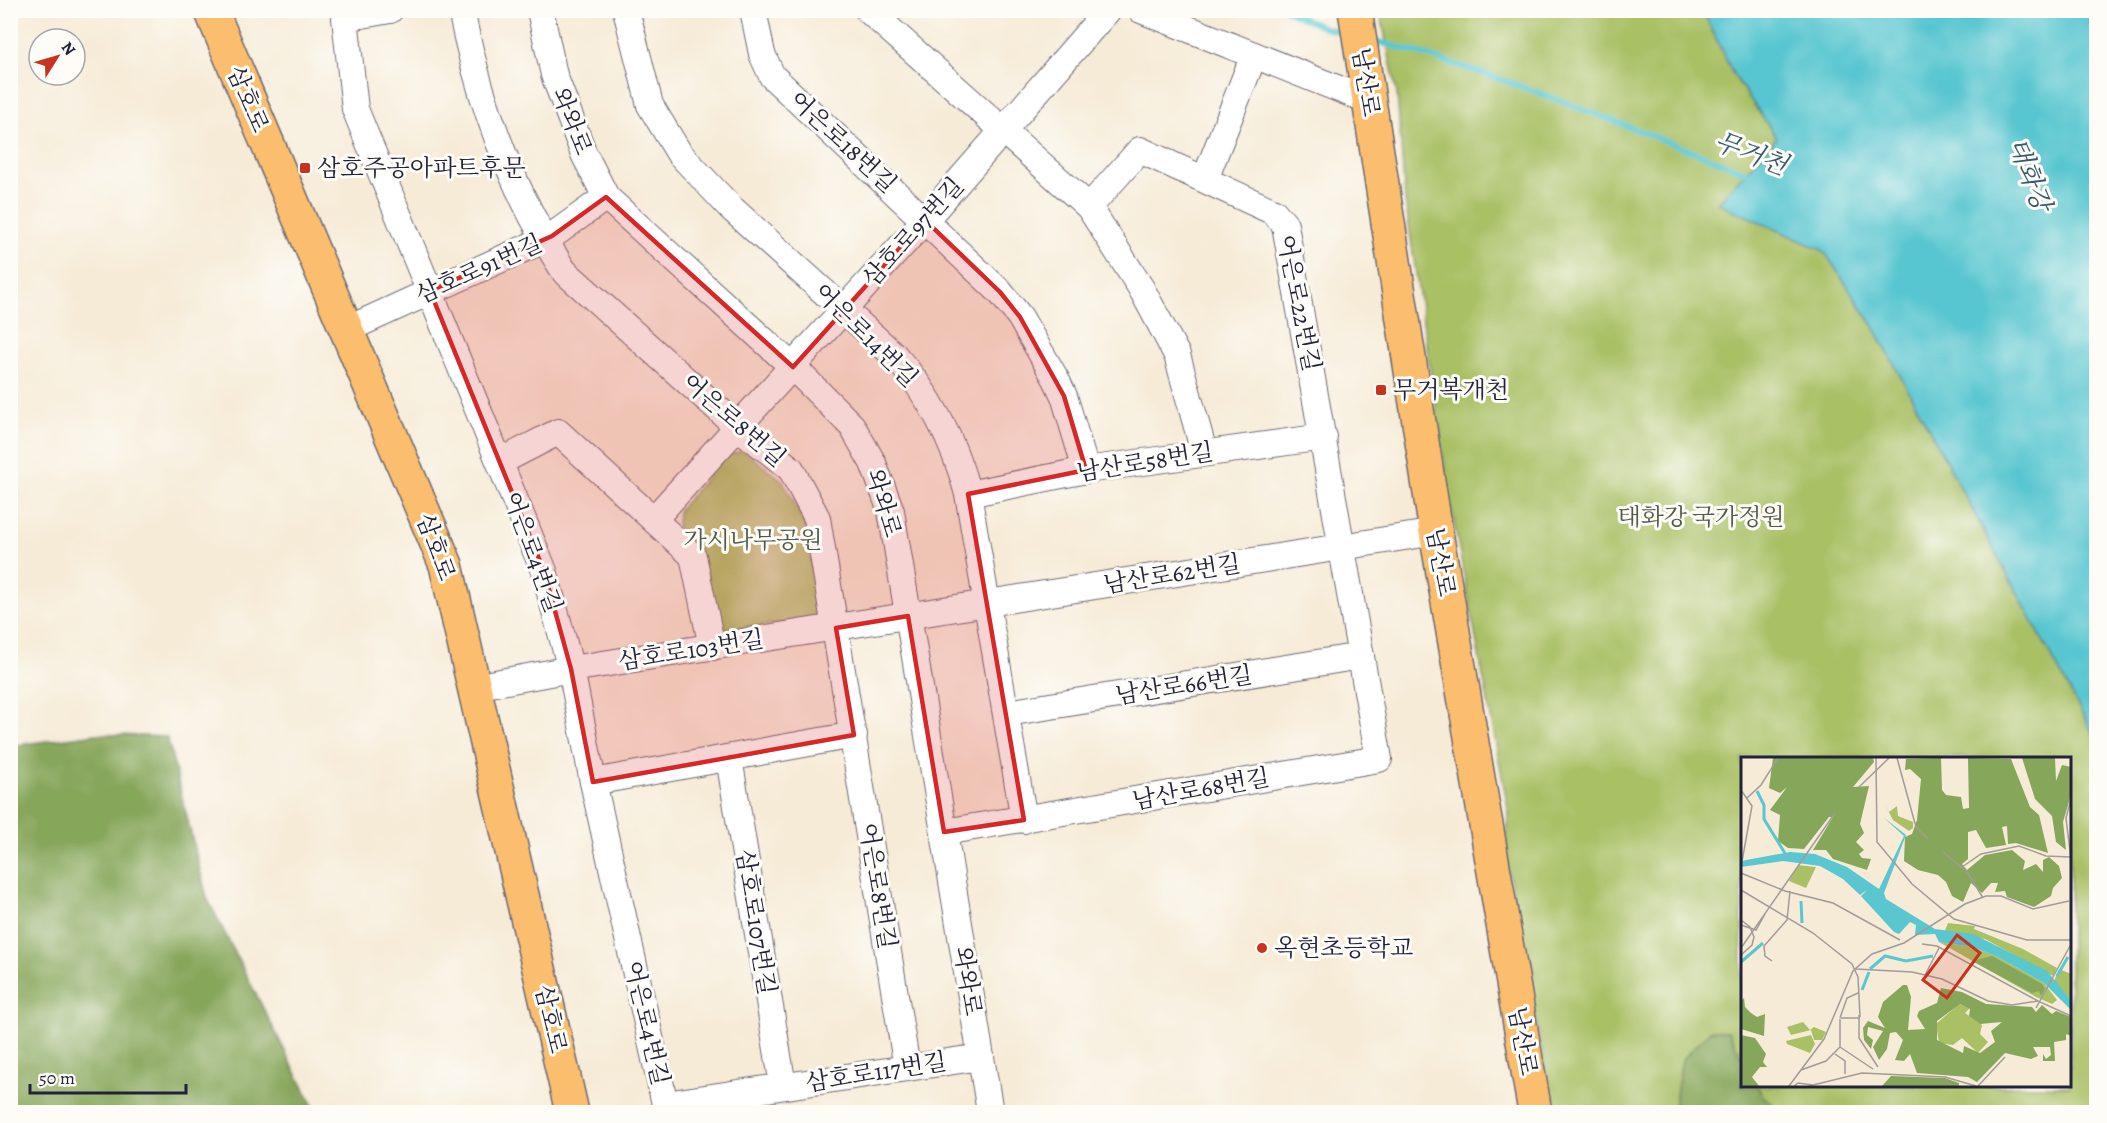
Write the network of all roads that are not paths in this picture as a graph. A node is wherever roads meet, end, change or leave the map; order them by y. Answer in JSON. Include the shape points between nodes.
{"nodes":[{"id":1,"x":211,"y":10,"type":"edge"},
{"id":2,"x":390,"y":10,"type":"edge"},
{"id":3,"x":461,"y":10,"type":"edge"},
{"id":4,"x":540,"y":10,"type":"edge"},
{"id":5,"x":626,"y":10,"type":"edge"},
{"id":6,"x":753,"y":10,"type":"edge"},
{"id":7,"x":868,"y":10,"type":"edge"},
{"id":8,"x":1108,"y":10,"type":"edge"},
{"id":9,"x":1141,"y":10,"type":"edge"},
{"id":10,"x":1355,"y":10,"type":"edge"},
{"id":11,"x":1254,"y":56,"type":"junction"},
{"id":12,"x":1369,"y":101,"type":"junction"},
{"id":13,"x":1003,"y":130,"type":"junction"},
{"id":14,"x":1205,"y":179,"type":"junction"},
{"id":15,"x":606,"y":197,"type":"junction"},
{"id":16,"x":1089,"y":207,"type":"junction"},
{"id":17,"x":925,"y":220,"type":"junction"},
{"id":18,"x":544,"y":240,"type":"junction"},
{"id":19,"x":430,"y":291,"type":"junction"},
{"id":20,"x":843,"y":309,"type":"junction"},
{"id":21,"x":346,"y":330,"type":"junction"},
{"id":22,"x":793,"y":367,"type":"junction"},
{"id":23,"x":737,"y":426,"type":"junction"},
{"id":24,"x":1324,"y":437,"type":"junction"},
{"id":25,"x":1204,"y":452,"type":"junction"},
{"id":26,"x":500,"y":462,"type":"junction"},
{"id":27,"x":1086,"y":470,"type":"junction"},
{"id":28,"x":968,"y":494,"type":"junction"},
{"id":29,"x":654,"y":519,"type":"junction"},
{"id":30,"x":1436,"y":532,"type":"junction"},
{"id":31,"x":1343,"y":547,"type":"junction"},
{"id":32,"x":987,"y":604,"type":"junction"},
{"id":33,"x":908,"y":616,"type":"junction"},
{"id":34,"x":836,"y":628,"type":"junction"},
{"id":35,"x":712,"y":646,"type":"junction"},
{"id":36,"x":1361,"y":656,"type":"junction"},
{"id":37,"x":571,"y":669,"type":"junction"},
{"id":38,"x":474,"y":687,"type":"junction"},
{"id":39,"x":1007,"y":713,"type":"junction"},
{"id":40,"x":854,"y":735,"type":"junction"},
{"id":41,"x":729,"y":758,"type":"junction"},
{"id":42,"x":1379,"y":759,"type":"joint"},
{"id":43,"x":593,"y":782,"type":"junction"},
{"id":44,"x":1024,"y":820,"type":"junction"},
{"id":45,"x":944,"y":832,"type":"junction"},
{"id":46,"x":981,"y":1057,"type":"junction"},
{"id":47,"x":907,"y":1068,"type":"junction"},
{"id":48,"x":783,"y":1086,"type":"junction"},
{"id":49,"x":665,"y":1104,"type":"joint"},
{"id":50,"x":572,"y":1113,"type":"edge"},
{"id":51,"x":990,"y":1113,"type":"edge"},
{"id":52,"x":1535,"y":1113,"type":"edge"}],
"edges":[{"from":1,"to":21,"type":"main road","name":"삼호로"},
{"from":2,"to":19,"type":"street","name":"어은로4번길","via":[[345,18],[355,109]]},
{"from":3,"to":18,"type":"street","name":"어은로8번길","via":[[477,85],[502,155]]},
{"from":4,"to":15,"type":"street","name":"와와로","via":[[554,75],[584,154]]},
{"from":5,"to":20,"type":"street","name":"어은로14번길","via":[[650,105],[679,153],[729,207]]},
{"from":6,"to":17,"type":"street","name":"어은로18번길","via":[[762,54],[772,76]]},
{"from":7,"to":13,"type":"street"},
{"from":8,"to":13,"type":"street","name":"삼호로97번길"},
{"from":9,"to":11,"type":"street"},
{"from":10,"to":12,"type":"main road","name":"남산로"},
{"from":11,"to":12,"type":"street"},
{"from":11,"to":14,"type":"street"},
{"from":12,"to":30,"type":"main road","name":"남산로"},
{"from":13,"to":16,"type":"street"},
{"from":13,"to":17,"type":"street","name":"삼호로97번길"},
{"from":14,"to":16,"type":"street","name":"어은로22번길","via":[[1140,150]]},
{"from":14,"to":24,"type":"street","name":"어은로22번길","via":[[1274,212],[1285,225]]},
{"from":15,"to":18,"type":"street","name":"삼호로91번길"},
{"from":15,"to":22,"type":"street","name":"와와로"},
{"from":16,"to":25,"type":"street","via":[[1141,288],[1177,356]]},
{"from":17,"to":20,"type":"street","name":"삼호로97번길"},
{"from":17,"to":27,"type":"street","name":"어은로18번길","via":[[1000,292],[1020,317],[1065,396]]},
{"from":18,"to":19,"type":"street","name":"삼호로91번길"},
{"from":18,"to":23,"type":"street","name":"어은로8번길","via":[[564,271]]},
{"from":19,"to":21,"type":"street","name":"삼호로91번길"},
{"from":19,"to":26,"type":"street","name":"어은로4번길"},
{"from":20,"to":22,"type":"street","name":"삼호로97번길"},
{"from":20,"to":28,"type":"street","name":"어은로14번길","via":[[914,378],[945,430]]},
{"from":21,"to":38,"type":"main road","name":"삼호로","via":[[446,565]]},
{"from":22,"to":23,"type":"street","name":"삼호로97번길"},
{"from":22,"to":33,"type":"street","name":"와와로","via":[[852,426],[873,463],[891,511]]},
{"from":23,"to":29,"type":"street","name":"삼호로97번길"},
{"from":23,"to":34,"type":"street","name":"어은로8번길","via":[[791,469],[817,518]]},
{"from":24,"to":25,"type":"street","name":"남산로58번길"},
{"from":24,"to":31,"type":"street","name":"어은로22번길"},
{"from":25,"to":27,"type":"street","name":"남산로58번길"},
{"from":26,"to":29,"type":"street","via":[[558,432]]},
{"from":26,"to":37,"type":"street","name":"어은로4번길","via":[[544,571]]},
{"from":27,"to":28,"type":"street","name":"남산로58번길"},
{"from":28,"to":32,"type":"street","name":"어은로14번길"},
{"from":29,"to":35,"type":"street","via":[[693,556]]},
{"from":30,"to":31,"type":"street","name":"남산로62번길"},
{"from":30,"to":52,"type":"main road","name":"남산로"},
{"from":31,"to":32,"type":"street","name":"남산로62번길"},
{"from":31,"to":36,"type":"street","name":"어은로22번길"},
{"from":32,"to":33,"type":"street","name":"남산로62번길"},
{"from":32,"to":39,"type":"street","name":"어은로14번길"},
{"from":33,"to":34,"type":"street","name":"삼호로103번길"},
{"from":33,"to":45,"type":"street","name":"와와로"},
{"from":34,"to":35,"type":"street","name":"삼호로103번길"},
{"from":34,"to":40,"type":"street","name":"어은로8번길"},
{"from":35,"to":37,"type":"street","name":"삼호로103번길"},
{"from":36,"to":39,"type":"street","name":"남산로66번길"},
{"from":36,"to":42,"type":"street","name":"어은로22번길"},
{"from":37,"to":38,"type":"street","name":"삼호로103번길"},
{"from":37,"to":43,"type":"street","name":"어은로4번길"},
{"from":38,"to":50,"type":"main road","name":"삼호로"},
{"from":39,"to":44,"type":"street","name":"어은로14번길"},
{"from":40,"to":41,"type":"street"},
{"from":40,"to":47,"type":"street","name":"어은로8번길"},
{"from":41,"to":43,"type":"street"},
{"from":41,"to":48,"type":"street","name":"삼호로107번길"},
{"from":42,"to":44,"type":"street","name":"남산로68번길"},
{"from":43,"to":49,"type":"street","name":"어은로4번길"},
{"from":44,"to":45,"type":"street","name":"남산로68번길"},
{"from":45,"to":46,"type":"street","name":"와와로"},
{"from":46,"to":47,"type":"street","name":"삼호로117번길"},
{"from":46,"to":51,"type":"street","name":"와와로"},
{"from":47,"to":48,"type":"street","name":"삼호로117번길"},
{"from":48,"to":49,"type":"street","name":"삼호로117번길"}]}
